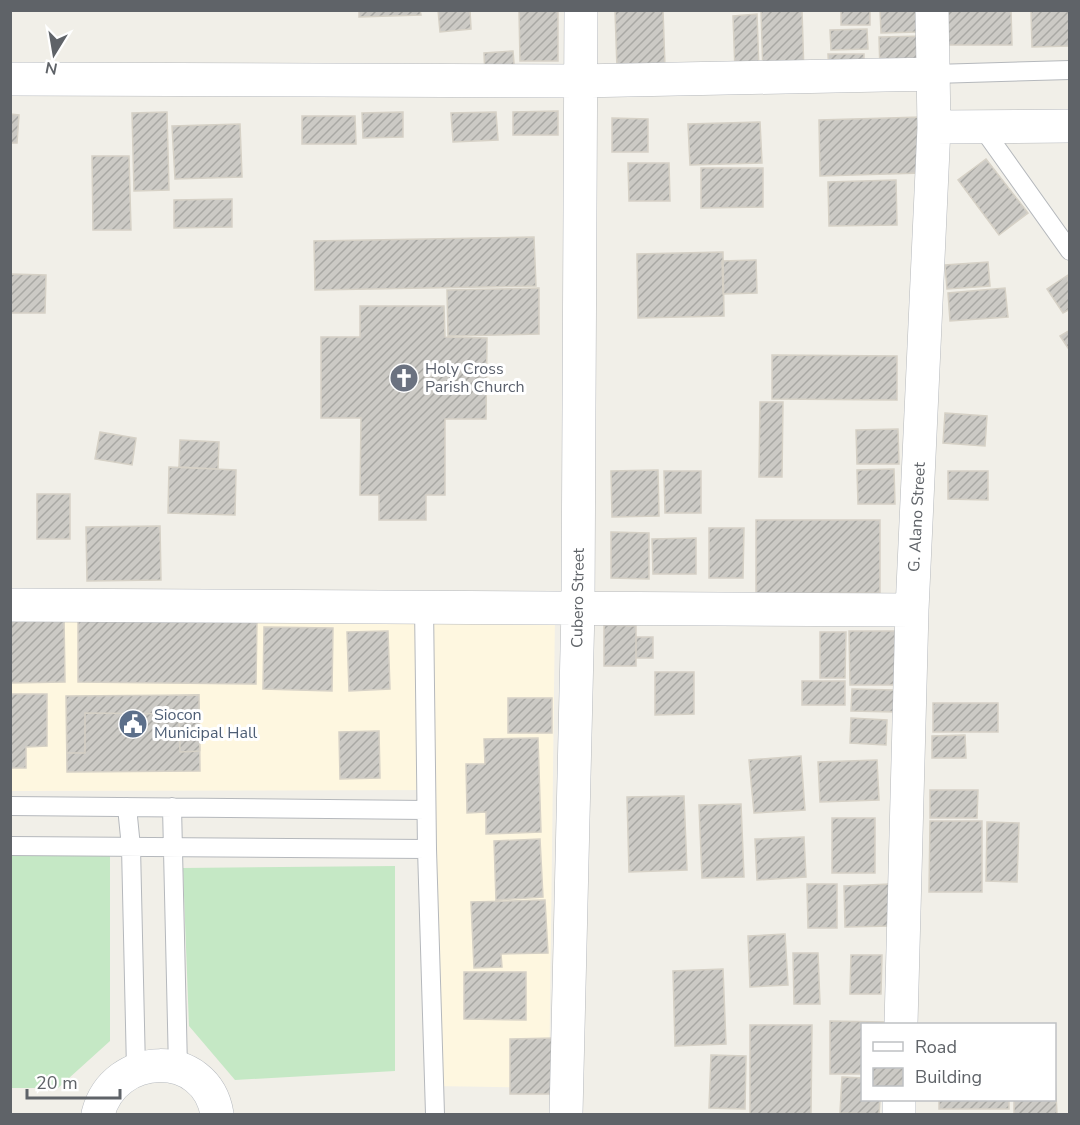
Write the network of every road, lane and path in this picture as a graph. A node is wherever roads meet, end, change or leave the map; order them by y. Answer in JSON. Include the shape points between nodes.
{"nodes":[{"id":1,"x":581,"y":10,"type":"edge"},
{"id":2,"x":932,"y":10,"type":"edge"},
{"id":3,"x":1070,"y":70,"type":"edge"},
{"id":4,"x":934,"y":74,"type":"junction"},
{"id":5,"x":10,"y":79,"type":"edge"},
{"id":6,"x":579,"y":81,"type":"junction"},
{"id":7,"x":981,"y":126,"type":"junction"},
{"id":8,"x":1070,"y":126,"type":"edge"},
{"id":9,"x":934,"y":127,"type":"junction"},
{"id":10,"x":1070,"y":251,"type":"edge"},
{"id":11,"x":10,"y":604,"type":"edge"},
{"id":12,"x":424,"y":606,"type":"junction"},
{"id":13,"x":578,"y":608,"type":"junction"},
{"id":14,"x":912,"y":610,"type":"junction"},
{"id":15,"x":10,"y":806,"type":"edge"},
{"id":16,"x":127,"y":807,"type":"junction"},
{"id":17,"x":172,"y":807,"type":"junction"},
{"id":18,"x":426,"y":810,"type":"junction"},
{"id":19,"x":10,"y":846,"type":"edge"},
{"id":20,"x":131,"y":847,"type":"junction"},
{"id":21,"x":173,"y":847,"type":"junction"},
{"id":22,"x":427,"y":849,"type":"junction"},
{"id":23,"x":901,"y":1023,"type":"edge"},
{"id":24,"x":178,"y":1068,"type":"junction"},
{"id":25,"x":136,"y":1069,"type":"junction"},
{"id":26,"x":98,"y":1114,"type":"edge"},
{"id":27,"x":217,"y":1114,"type":"edge"},
{"id":28,"x":435,"y":1114,"type":"edge"},
{"id":29,"x":566,"y":1114,"type":"edge"}],
"edges":[{"from":1,"to":6,"type":"street","name":"Cubero Street"},
{"from":2,"to":4,"type":"street","name":"G. Alano Street"},
{"from":3,"to":4,"type":"lane"},
{"from":4,"to":6,"type":"street"},
{"from":4,"to":9,"type":"street","name":"G. Alano Street"},
{"from":5,"to":6,"type":"street"},
{"from":6,"to":13,"type":"street","name":"Cubero Street"},
{"from":7,"to":8,"type":"street"},
{"from":7,"to":9,"type":"street"},
{"from":7,"to":10,"type":"lane"},
{"from":9,"to":14,"type":"street","name":"G. Alano Street"},
{"from":11,"to":12,"type":"street"},
{"from":12,"to":13,"type":"street"},
{"from":12,"to":18,"type":"lane"},
{"from":13,"to":14,"type":"street"},
{"from":13,"to":29,"type":"street","name":"Cubero Street"},
{"from":14,"to":23,"type":"street","name":"G. Alano Street"},
{"from":15,"to":16,"type":"lane"},
{"from":16,"to":17,"type":"lane"},
{"from":16,"to":20,"type":"lane"},
{"from":17,"to":18,"type":"lane"},
{"from":17,"to":21,"type":"lane"},
{"from":18,"to":22,"type":"lane"},
{"from":19,"to":20,"type":"lane"},
{"from":20,"to":21,"type":"lane"},
{"from":20,"to":25,"type":"lane"},
{"from":21,"to":22,"type":"lane"},
{"from":21,"to":24,"type":"lane"},
{"from":22,"to":28,"type":"lane"},
{"from":24,"to":25,"type":"street","via":[[161,1065]]},
{"from":24,"to":27,"type":"street","via":[[205,1088]]},
{"from":25,"to":26,"type":"street","via":[[114,1082]]}]}
